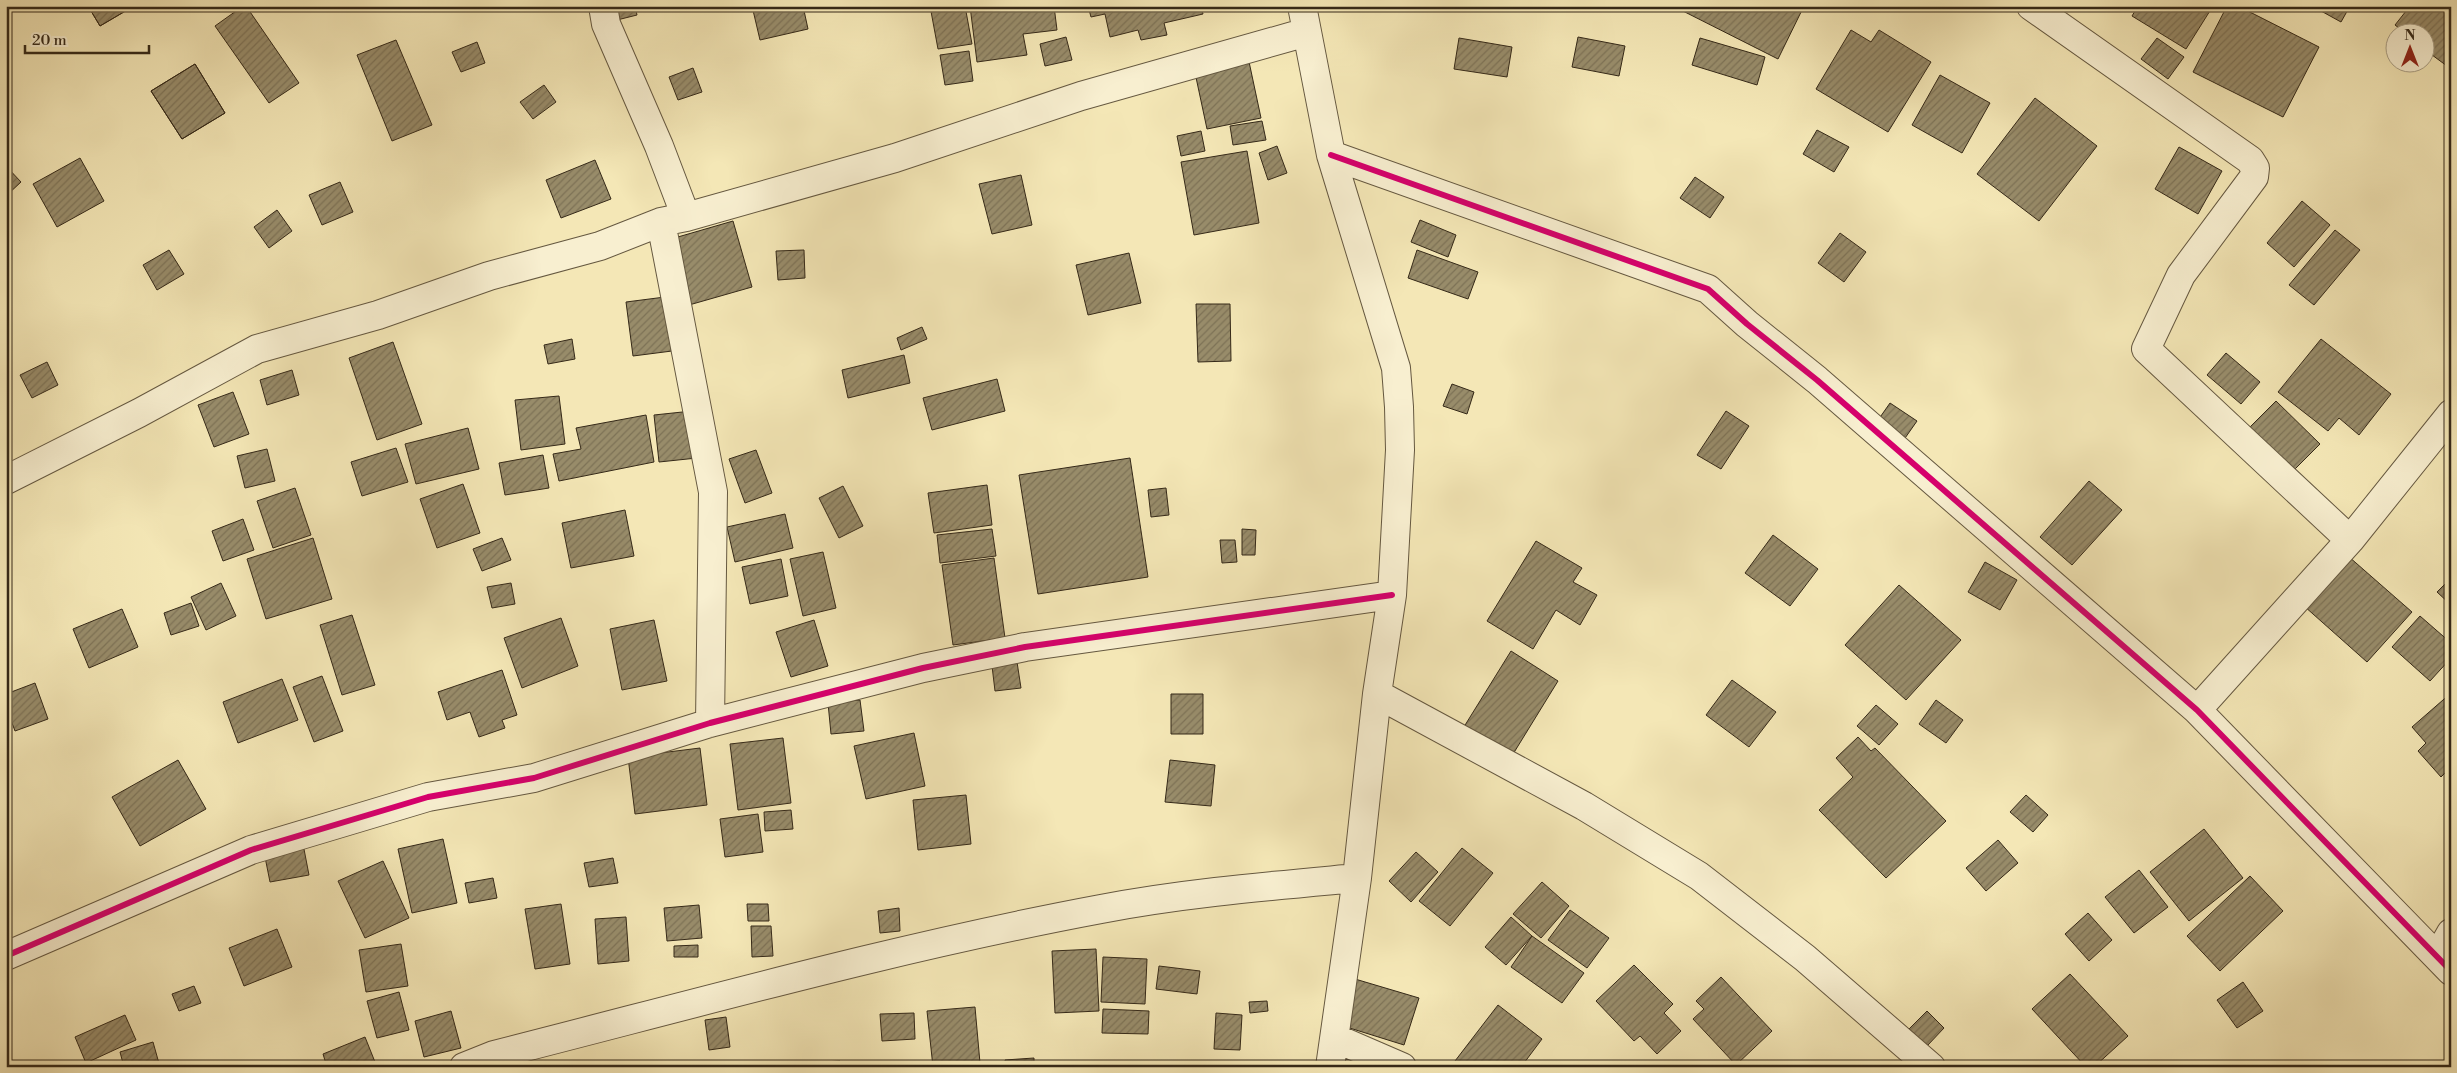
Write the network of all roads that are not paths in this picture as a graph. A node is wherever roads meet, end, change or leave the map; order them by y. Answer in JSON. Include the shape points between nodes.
{"nodes":[{"id":1,"x":603,"y":6,"type":"edge"},
{"id":2,"x":2031,"y":6,"type":"edge"},
{"id":3,"x":1305,"y":19,"type":"edge"},
{"id":4,"x":1330,"y":155,"type":"junction"},
{"id":5,"x":674,"y":219,"type":"junction"},
{"id":6,"x":2451,"y":414,"type":"edge"},
{"id":7,"x":6,"y":480,"type":"edge"},
{"id":8,"x":2350,"y":540,"type":"junction"},
{"id":9,"x":1392,"y":595,"type":"junction"},
{"id":10,"x":1377,"y":694,"type":"junction"},
{"id":11,"x":2197,"y":710,"type":"junction"},
{"id":12,"x":710,"y":723,"type":"junction"},
{"id":13,"x":1356,"y":878,"type":"junction"},
{"id":14,"x":2446,"y":953,"type":"edge"},
{"id":15,"x":6,"y":956,"type":"edge"},
{"id":16,"x":1335,"y":1038,"type":"junction"},
{"id":17,"x":464,"y":1067,"type":"edge"},
{"id":18,"x":1330,"y":1067,"type":"edge"},
{"id":19,"x":1402,"y":1067,"type":"edge"},
{"id":20,"x":1931,"y":1067,"type":"edge"}],
"edges":[{"from":1,"to":5,"type":"street","via":[[606,24],[658,146]]},
{"from":2,"to":8,"type":"street","via":[[2250,160],[2255,168],[2254,178],[2181,275],[2146,349]]},
{"from":3,"to":4,"type":"street"},
{"from":3,"to":5,"type":"street","via":[[895,158]]},
{"from":4,"to":9,"type":"street","via":[[1396,368],[1400,450]]},
{"from":4,"to":11,"type":"street","via":[[1708,289]]},
{"from":5,"to":7,"type":"street","via":[[600,246],[490,276],[378,314],[257,349]]},
{"from":5,"to":12,"type":"street","via":[[713,492]]},
{"from":6,"to":8,"type":"street"},
{"from":8,"to":11,"type":"street"},
{"from":9,"to":10,"type":"street"},
{"from":9,"to":12,"type":"street","via":[[1025,647],[923,668]]},
{"from":10,"to":13,"type":"street"},
{"from":10,"to":20,"type":"street","via":[[1584,806],[1699,876],[1806,958]]},
{"from":11,"to":14,"type":"street"},
{"from":12,"to":15,"type":"street","via":[[534,778],[428,797],[251,850]]},
{"from":13,"to":16,"type":"street"},
{"from":13,"to":17,"type":"street","via":[[1193,895],[1092,910],[902,952],[494,1055]]},
{"from":16,"to":18,"type":"street"},
{"from":16,"to":19,"type":"street"}]}
